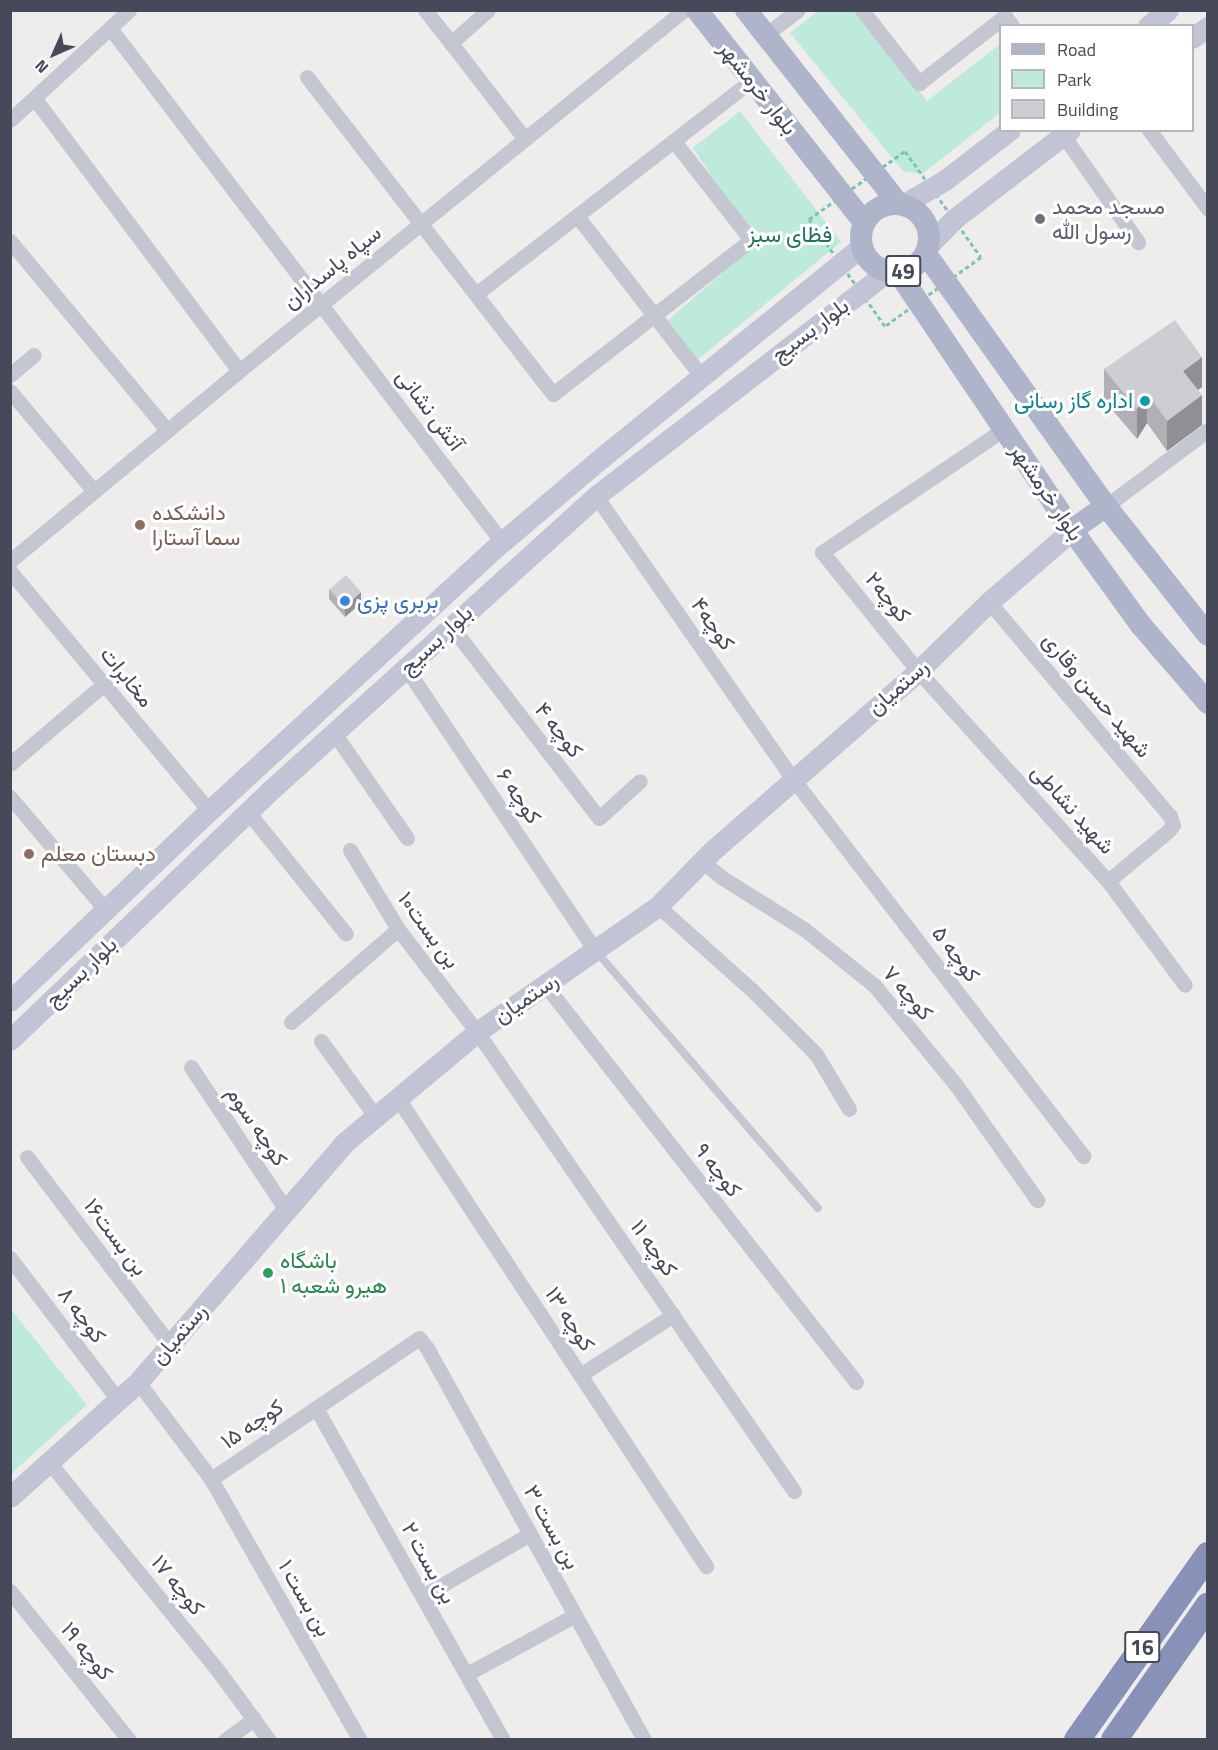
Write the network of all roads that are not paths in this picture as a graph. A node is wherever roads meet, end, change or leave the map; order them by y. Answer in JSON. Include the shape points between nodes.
{"nodes":[{"id":1,"x":129,"y":10,"type":"edge"},
{"id":2,"x":425,"y":10,"type":"edge"},
{"id":3,"x":488,"y":10,"type":"edge"},
{"id":4,"x":684,"y":10,"type":"edge"},
{"id":5,"x":697,"y":10,"type":"edge"},
{"id":6,"x":746,"y":10,"type":"edge"},
{"id":7,"x":798,"y":10,"type":"edge"},
{"id":8,"x":862,"y":10,"type":"edge"},
{"id":9,"x":1168,"y":10,"type":"edge"},
{"id":10,"x":1006,"y":17,"type":"edge"},
{"id":11,"x":1150,"y":24,"type":"edge"},
{"id":12,"x":1208,"y":27,"type":"edge"},
{"id":13,"x":110,"y":28,"type":"junction"},
{"id":14,"x":765,"y":35,"type":"junction"},
{"id":15,"x":1194,"y":37,"type":"edge"},
{"id":16,"x":451,"y":43,"type":"junction"},
{"id":17,"x":307,"y":77,"type":"dead end"},
{"id":18,"x":752,"y":80,"type":"junction"},
{"id":19,"x":35,"y":99,"type":"junction"},
{"id":20,"x":10,"y":120,"type":"edge"},
{"id":21,"x":1007,"y":132,"type":"edge"},
{"id":22,"x":1150,"y":132,"type":"edge"},
{"id":23,"x":1066,"y":133,"type":"edge"},
{"id":24,"x":525,"y":139,"type":"junction"},
{"id":25,"x":674,"y":141,"type":"junction"},
{"id":26,"x":901,"y":204,"type":"junction"},
{"id":27,"x":1208,"y":209,"type":"edge"},
{"id":28,"x":577,"y":216,"type":"junction"},
{"id":29,"x":864,"y":222,"type":"junction"},
{"id":30,"x":421,"y":224,"type":"junction"},
{"id":31,"x":10,"y":242,"type":"edge"},
{"id":32,"x":1138,"y":242,"type":"dead end"},
{"id":33,"x":862,"y":246,"type":"junction"},
{"id":34,"x":927,"y":250,"type":"junction"},
{"id":35,"x":893,"y":272,"type":"junction"},
{"id":36,"x":476,"y":294,"type":"junction"},
{"id":37,"x":322,"y":305,"type":"junction"},
{"id":38,"x":654,"y":316,"type":"junction"},
{"id":39,"x":34,"y":355,"type":"dead end"},
{"id":40,"x":239,"y":371,"type":"junction"},
{"id":41,"x":10,"y":375,"type":"edge"},
{"id":42,"x":701,"y":376,"type":"junction"},
{"id":43,"x":10,"y":391,"type":"edge"},
{"id":44,"x":1004,"y":429,"type":"junction"},
{"id":45,"x":167,"y":430,"type":"junction"},
{"id":46,"x":1208,"y":430,"type":"edge"},
{"id":47,"x":93,"y":490,"type":"junction"},
{"id":48,"x":596,"y":496,"type":"junction"},
{"id":49,"x":1106,"y":506,"type":"junction"},
{"id":50,"x":1072,"y":530,"type":"junction"},
{"id":51,"x":502,"y":542,"type":"junction"},
{"id":52,"x":10,"y":561,"type":"edge"},
{"id":53,"x":516,"y":566,"type":"junction"},
{"id":54,"x":10,"y":571,"type":"edge"},
{"id":55,"x":989,"y":602,"type":"junction"},
{"id":56,"x":451,"y":626,"type":"junction"},
{"id":57,"x":1208,"y":635,"type":"edge"},
{"id":58,"x":406,"y":668,"type":"junction"},
{"id":59,"x":918,"y":671,"type":"junction"},
{"id":60,"x":104,"y":684,"type":"junction"},
{"id":61,"x":1208,"y":703,"type":"edge"},
{"id":62,"x":334,"y":733,"type":"junction"},
{"id":63,"x":10,"y":764,"type":"edge"},
{"id":64,"x":793,"y":779,"type":"junction"},
{"id":65,"x":640,"y":781,"type":"dead end"},
{"id":66,"x":10,"y":797,"type":"edge"},
{"id":67,"x":209,"y":811,"type":"junction"},
{"id":68,"x":248,"y":812,"type":"junction"},
{"id":69,"x":407,"y":838,"type":"dead end"},
{"id":70,"x":350,"y":850,"type":"dead end"},
{"id":71,"x":702,"y":861,"type":"junction"},
{"id":72,"x":1108,"y":881,"type":"junction"},
{"id":73,"x":658,"y":906,"type":"junction"},
{"id":74,"x":106,"y":910,"type":"junction"},
{"id":75,"x":398,"y":930,"type":"junction"},
{"id":76,"x":124,"y":931,"type":"junction"},
{"id":77,"x":346,"y":934,"type":"dead end"},
{"id":78,"x":596,"y":950,"type":"junction"},
{"id":79,"x":1185,"y":985,"type":"dead end"},
{"id":80,"x":546,"y":986,"type":"junction"},
{"id":81,"x":10,"y":1001,"type":"edge"},
{"id":82,"x":291,"y":1022,"type":"dead end"},
{"id":83,"x":477,"y":1032,"type":"junction"},
{"id":84,"x":10,"y":1040,"type":"edge"},
{"id":85,"x":321,"y":1041,"type":"dead end"},
{"id":86,"x":191,"y":1067,"type":"dead end"},
{"id":87,"x":397,"y":1097,"type":"junction"},
{"id":88,"x":849,"y":1109,"type":"dead end"},
{"id":89,"x":375,"y":1116,"type":"junction"},
{"id":90,"x":1083,"y":1156,"type":"dead end"},
{"id":91,"x":27,"y":1157,"type":"dead end"},
{"id":92,"x":1036,"y":1200,"type":"dead end"},
{"id":93,"x":818,"y":1208,"type":"dead end"},
{"id":94,"x":286,"y":1210,"type":"junction"},
{"id":95,"x":10,"y":1258,"type":"edge"},
{"id":96,"x":673,"y":1315,"type":"junction"},
{"id":97,"x":419,"y":1338,"type":"joint"},
{"id":98,"x":170,"y":1345,"type":"junction"},
{"id":99,"x":580,"y":1375,"type":"junction"},
{"id":100,"x":138,"y":1382,"type":"junction"},
{"id":101,"x":856,"y":1382,"type":"dead end"},
{"id":102,"x":118,"y":1400,"type":"junction"},
{"id":103,"x":316,"y":1408,"type":"junction"},
{"id":104,"x":49,"y":1462,"type":"junction"},
{"id":105,"x":211,"y":1479,"type":"junction"},
{"id":106,"x":795,"y":1491,"type":"dead end"},
{"id":107,"x":10,"y":1497,"type":"edge"},
{"id":108,"x":530,"y":1534,"type":"junction"},
{"id":109,"x":1208,"y":1556,"type":"edge"},
{"id":110,"x":706,"y":1566,"type":"dead end"},
{"id":111,"x":10,"y":1591,"type":"edge"},
{"id":112,"x":423,"y":1596,"type":"junction"},
{"id":113,"x":1208,"y":1606,"type":"edge"},
{"id":114,"x":575,"y":1615,"type":"junction"},
{"id":115,"x":467,"y":1674,"type":"junction"},
{"id":116,"x":254,"y":1719,"type":"junction"},
{"id":117,"x":129,"y":1740,"type":"edge"},
{"id":118,"x":225,"y":1740,"type":"edge"},
{"id":119,"x":269,"y":1740,"type":"edge"},
{"id":120,"x":360,"y":1740,"type":"edge"},
{"id":121,"x":503,"y":1740,"type":"edge"},
{"id":122,"x":644,"y":1740,"type":"edge"},
{"id":123,"x":1077,"y":1740,"type":"edge"},
{"id":124,"x":1114,"y":1740,"type":"edge"}],
"edges":[{"from":1,"to":13,"type":"street"},
{"from":2,"to":16,"type":"street"},
{"from":3,"to":16,"type":"street"},
{"from":4,"to":24,"type":"street","name":"سپاه پاسداران"},
{"from":5,"to":18,"type":"main road","name":"بلوار خرمشهر"},
{"from":6,"to":14,"type":"main road","name":"بلوار خرمشهر"},
{"from":7,"to":14,"type":"street"},
{"from":8,"to":10,"type":"street","via":[[919,83]]},
{"from":9,"to":11,"type":"main road"},
{"from":12,"to":15,"type":"main road"},
{"from":13,"to":19,"type":"street"},
{"from":13,"to":37,"type":"street","name":"آتش نشانی"},
{"from":14,"to":26,"type":"main road","name":"بلوار خرمشهر"},
{"from":16,"to":24,"type":"street"},
{"from":17,"to":30,"type":"street"},
{"from":18,"to":25,"type":"street"},
{"from":18,"to":29,"type":"main road","name":"بلوار خرمشهر"},
{"from":19,"to":20,"type":"street"},
{"from":19,"to":40,"type":"street"},
{"from":21,"to":26,"type":"main road","via":[[931,188]]},
{"from":22,"to":27,"type":"street"},
{"from":23,"to":32,"type":"street"},
{"from":23,"to":34,"type":"main road","number":"49","via":[[954,219]]},
{"from":24,"to":30,"type":"street","name":"سپاه پاسداران"},
{"from":25,"to":28,"type":"street"},
{"from":25,"to":38,"type":"street","via":[[751,240]]},
{"from":26,"to":29,"type":"main road","via":[[878,208]]},
{"from":26,"to":34,"type":"main road","number":"49","via":[[921,215],[930,235]]},
{"from":28,"to":36,"type":"street"},
{"from":28,"to":38,"type":"street"},
{"from":29,"to":33,"type":"main road","number":"49"},
{"from":30,"to":36,"type":"street"},
{"from":30,"to":37,"type":"street","name":"سپاه پاسداران"},
{"from":31,"to":45,"type":"street"},
{"from":33,"to":35,"type":"main road","number":"49","via":[[872,262]]},
{"from":33,"to":42,"type":"main road","name":"بلوار بسیج","number":"49"},
{"from":34,"to":35,"type":"main road","number":"49","via":[[918,263]]},
{"from":34,"to":49,"type":"main road","name":"بلوار خرمشهر"},
{"from":35,"to":44,"type":"main road","name":"بلوار خرمشهر","via":[[918,302]]},
{"from":35,"to":48,"type":"main road","name":"بلوار بسیج","number":"49","via":[[860,292]]},
{"from":36,"to":38,"type":"street","via":[[553,394]]},
{"from":37,"to":40,"type":"street","name":"سپاه پاسداران"},
{"from":37,"to":51,"type":"street","name":"آتش نشانی"},
{"from":38,"to":42,"type":"street"},
{"from":39,"to":41,"type":"street"},
{"from":40,"to":45,"type":"street","name":"سپاه پاسداران"},
{"from":42,"to":51,"type":"main road","name":"بلوار بسیج","number":"49"},
{"from":43,"to":47,"type":"street"},
{"from":44,"to":50,"type":"main road","name":"بلوار خرمشهر"},
{"from":44,"to":59,"type":"street","name":"کوچه۲","via":[[822,552]]},
{"from":45,"to":47,"type":"street","name":"سپاه پاسداران"},
{"from":46,"to":49,"type":"street"},
{"from":47,"to":52,"type":"street","name":"سپاه پاسداران"},
{"from":48,"to":53,"type":"main road","name":"بلوار بسیج","number":"49"},
{"from":48,"to":64,"type":"street","name":"کوچه۴"},
{"from":49,"to":50,"type":"main road"},
{"from":49,"to":57,"type":"main road","name":"بلوار خرمشهر"},
{"from":50,"to":55,"type":"main road","name":"رستمیان"},
{"from":50,"to":61,"type":"main road","name":"بلوار خرمشهر","via":[[1140,624]]},
{"from":51,"to":53,"type":"main road"},
{"from":51,"to":67,"type":"main road","name":"بلوار بسیج","number":"49"},
{"from":53,"to":56,"type":"main road","name":"بلوار بسیج","number":"49"},
{"from":54,"to":60,"type":"street","name":"مخابرات"},
{"from":55,"to":59,"type":"main road","name":"رستمیان"},
{"from":55,"to":72,"type":"street","name":"شهید حسن وقاری","via":[[1170,816],[1173,825],[1168,831]]},
{"from":56,"to":58,"type":"main road","name":"بلوار بسیج","number":"49"},
{"from":56,"to":65,"type":"street","name":"کوچه ۴","via":[[598,818]]},
{"from":58,"to":62,"type":"main road","name":"بلوار بسیج","number":"49"},
{"from":58,"to":78,"type":"street","name":"کوچه ۶"},
{"from":59,"to":64,"type":"main road","name":"رستمیان"},
{"from":59,"to":72,"type":"street","name":"شهید نشاطی"},
{"from":60,"to":63,"type":"street"},
{"from":60,"to":67,"type":"street","name":"مخابرات"},
{"from":62,"to":68,"type":"main road","name":"بلوار بسیج","number":"49"},
{"from":62,"to":69,"type":"street"},
{"from":64,"to":71,"type":"main road","name":"رستمیان"},
{"from":64,"to":90,"type":"street","name":"کوچه ۵"},
{"from":66,"to":74,"type":"street"},
{"from":67,"to":74,"type":"main road","name":"بلوار بسیج","number":"49"},
{"from":68,"to":76,"type":"main road","name":"بلوار بسیج","number":"49"},
{"from":68,"to":77,"type":"street"},
{"from":70,"to":75,"type":"street","name":"بن بست۱۰"},
{"from":71,"to":73,"type":"main road","name":"رستمیان"},
{"from":71,"to":92,"type":"street","name":"کوچه ۷","via":[[804,929],[874,985],[956,1085]]},
{"from":72,"to":79,"type":"street","name":"شهید نشاطی"},
{"from":73,"to":78,"type":"main road","name":"رستمیان"},
{"from":73,"to":88,"type":"street","via":[[816,1054]]},
{"from":74,"to":76,"type":"main road"},
{"from":74,"to":81,"type":"main road","name":"بلوار بسیج","number":"49"},
{"from":75,"to":82,"type":"street"},
{"from":75,"to":83,"type":"street","name":"بن بست۱۰"},
{"from":76,"to":84,"type":"main road","name":"بلوار بسیج","number":"49"},
{"from":78,"to":80,"type":"main road","name":"رستمیان"},
{"from":78,"to":93,"type":"lane"},
{"from":80,"to":83,"type":"main road","name":"رستمیان"},
{"from":80,"to":101,"type":"street","name":"کوچه ۹"},
{"from":83,"to":87,"type":"main road","name":"رستمیان"},
{"from":83,"to":96,"type":"street","name":"کوچه ۱۱"},
{"from":85,"to":89,"type":"street"},
{"from":86,"to":94,"type":"street","name":"کوچه سوم"},
{"from":87,"to":89,"type":"main road","name":"رستمیان"},
{"from":87,"to":99,"type":"street","name":"کوچه ۱۳"},
{"from":89,"to":94,"type":"main road","name":"رستمیان","via":[[344,1143]]},
{"from":91,"to":98,"type":"street","name":"بن بست۱۶"},
{"from":94,"to":98,"type":"main road","name":"رستمیان"},
{"from":95,"to":102,"type":"street","name":"کوچه ۸"},
{"from":96,"to":99,"type":"street"},
{"from":96,"to":106,"type":"street","name":"کوچه ۱۱"},
{"from":97,"to":103,"type":"street","name":"کوچه ۱۵"},
{"from":97,"to":108,"type":"street","name":"بن بست ۳"},
{"from":98,"to":100,"type":"main road","name":"رستمیان"},
{"from":99,"to":110,"type":"street","name":"کوچه ۱۳"},
{"from":100,"to":102,"type":"main road","name":"رستمیان"},
{"from":100,"to":105,"type":"street","name":"کوچه ۱۵"},
{"from":102,"to":104,"type":"main road","name":"رستمیان"},
{"from":103,"to":105,"type":"street","name":"کوچه ۱۵"},
{"from":103,"to":112,"type":"street","name":"بن بست ۲"},
{"from":104,"to":107,"type":"main road","name":"رستمیان"},
{"from":104,"to":116,"type":"street","name":"کوچه ۱۷"},
{"from":105,"to":120,"type":"street","name":"بن بست ۱"},
{"from":108,"to":112,"type":"street"},
{"from":108,"to":114,"type":"street","name":"بن بست ۳"},
{"from":109,"to":123,"type":"highway","number":"16"},
{"from":111,"to":117,"type":"street","name":"کوچه ۱۹"},
{"from":112,"to":115,"type":"street","name":"بن بست ۲"},
{"from":113,"to":124,"type":"highway","number":"16"},
{"from":114,"to":115,"type":"street"},
{"from":114,"to":122,"type":"street","name":"بن بست ۳"},
{"from":115,"to":121,"type":"street","name":"بن بست ۲"},
{"from":116,"to":118,"type":"street"},
{"from":116,"to":119,"type":"street","name":"کوچه ۱۷"}]}
